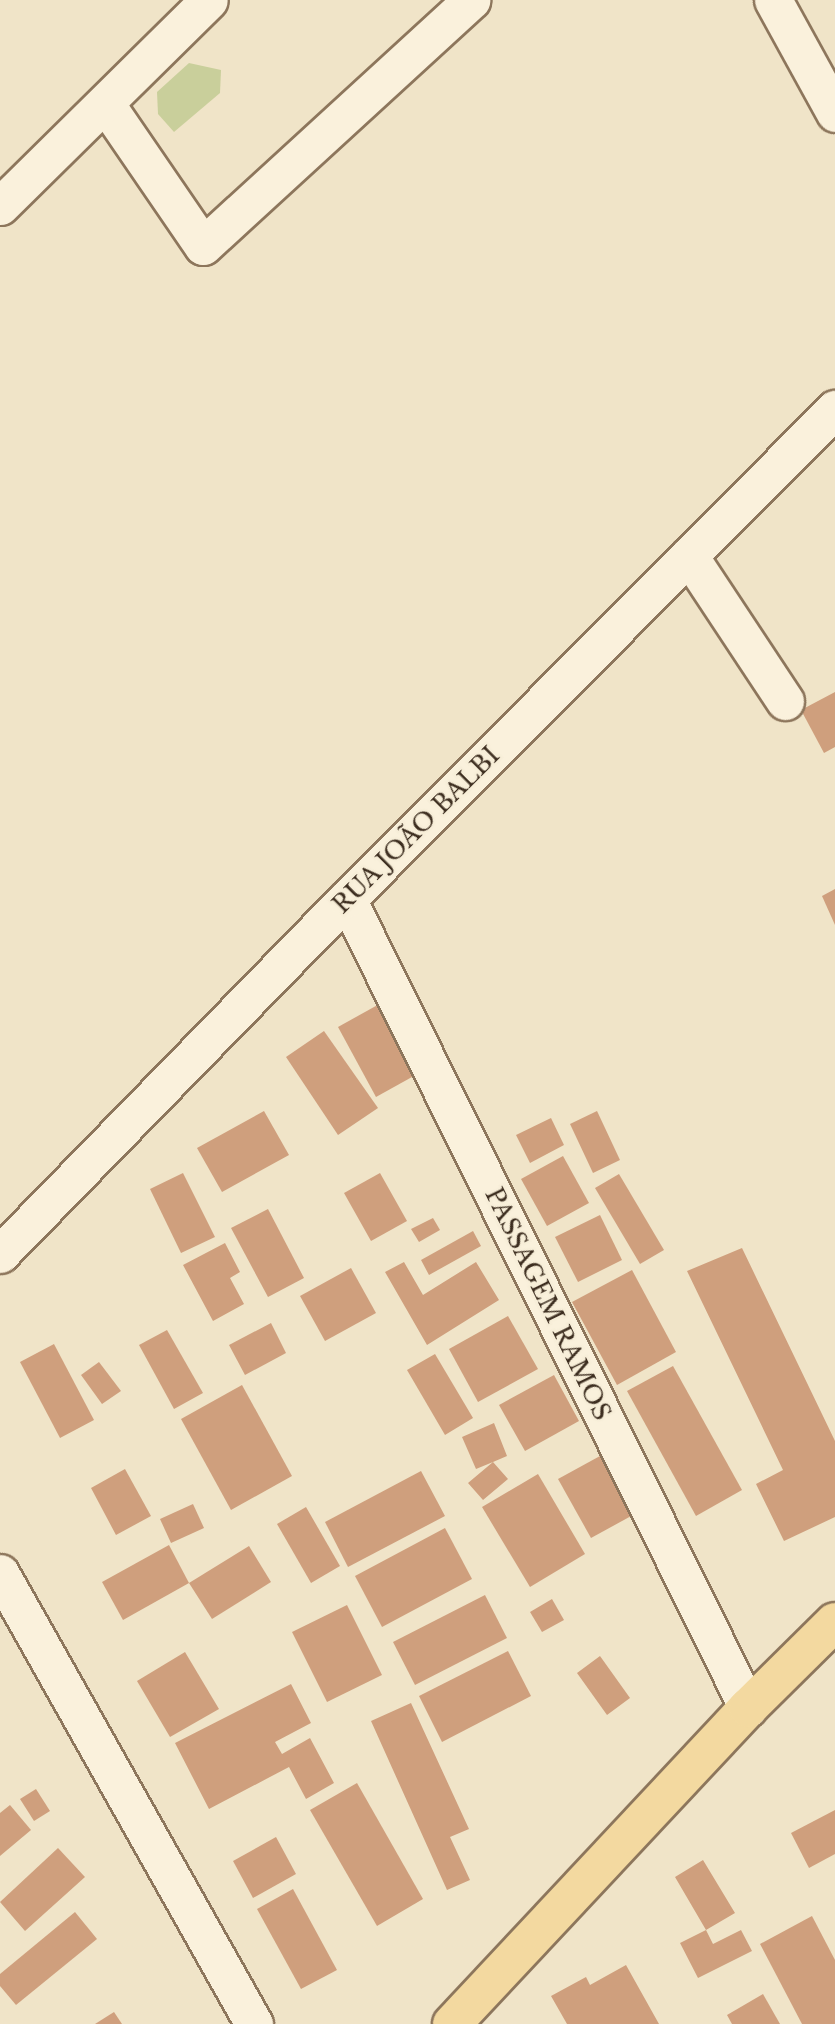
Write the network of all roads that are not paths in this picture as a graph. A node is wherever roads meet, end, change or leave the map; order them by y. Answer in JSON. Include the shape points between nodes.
{"nodes":[{"id":1,"x":209,"y":0,"type":"edge"},
{"id":2,"x":471,"y":0,"type":"edge"},
{"id":3,"x":773,"y":0,"type":"edge"},
{"id":4,"x":105,"y":103,"type":"junction"},
{"id":5,"x":835,"y":113,"type":"edge"},
{"id":6,"x":0,"y":206,"type":"edge"},
{"id":7,"x":835,"y":409,"type":"edge"},
{"id":8,"x":689,"y":556,"type":"junction"},
{"id":9,"x":785,"y":701,"type":"dead end"},
{"id":10,"x":347,"y":899,"type":"junction"},
{"id":11,"x":0,"y":1254,"type":"edge"},
{"id":12,"x":0,"y":1573,"type":"edge"},
{"id":13,"x":835,"y":1622,"type":"edge"},
{"id":14,"x":748,"y":1708,"type":"junction"},
{"id":15,"x":254,"y":2024,"type":"edge"},
{"id":16,"x":452,"y":2024,"type":"edge"}],
"edges":[{"from":1,"to":4,"type":"street"},
{"from":2,"to":4,"type":"street","via":[[203,246]]},
{"from":3,"to":5,"type":"street"},
{"from":4,"to":6,"type":"street"},
{"from":7,"to":8,"type":"street","name":"RUA JOÃO BALBI"},
{"from":8,"to":9,"type":"street"},
{"from":8,"to":10,"type":"street","name":"RUA JOÃO BALBI"},
{"from":10,"to":11,"type":"street","name":"RUA JOÃO BALBI"},
{"from":10,"to":14,"type":"street","name":"PASSAGEM RAMOS"},
{"from":12,"to":15,"type":"street"},
{"from":13,"to":14,"type":"main road"},
{"from":14,"to":16,"type":"main road"}]}
